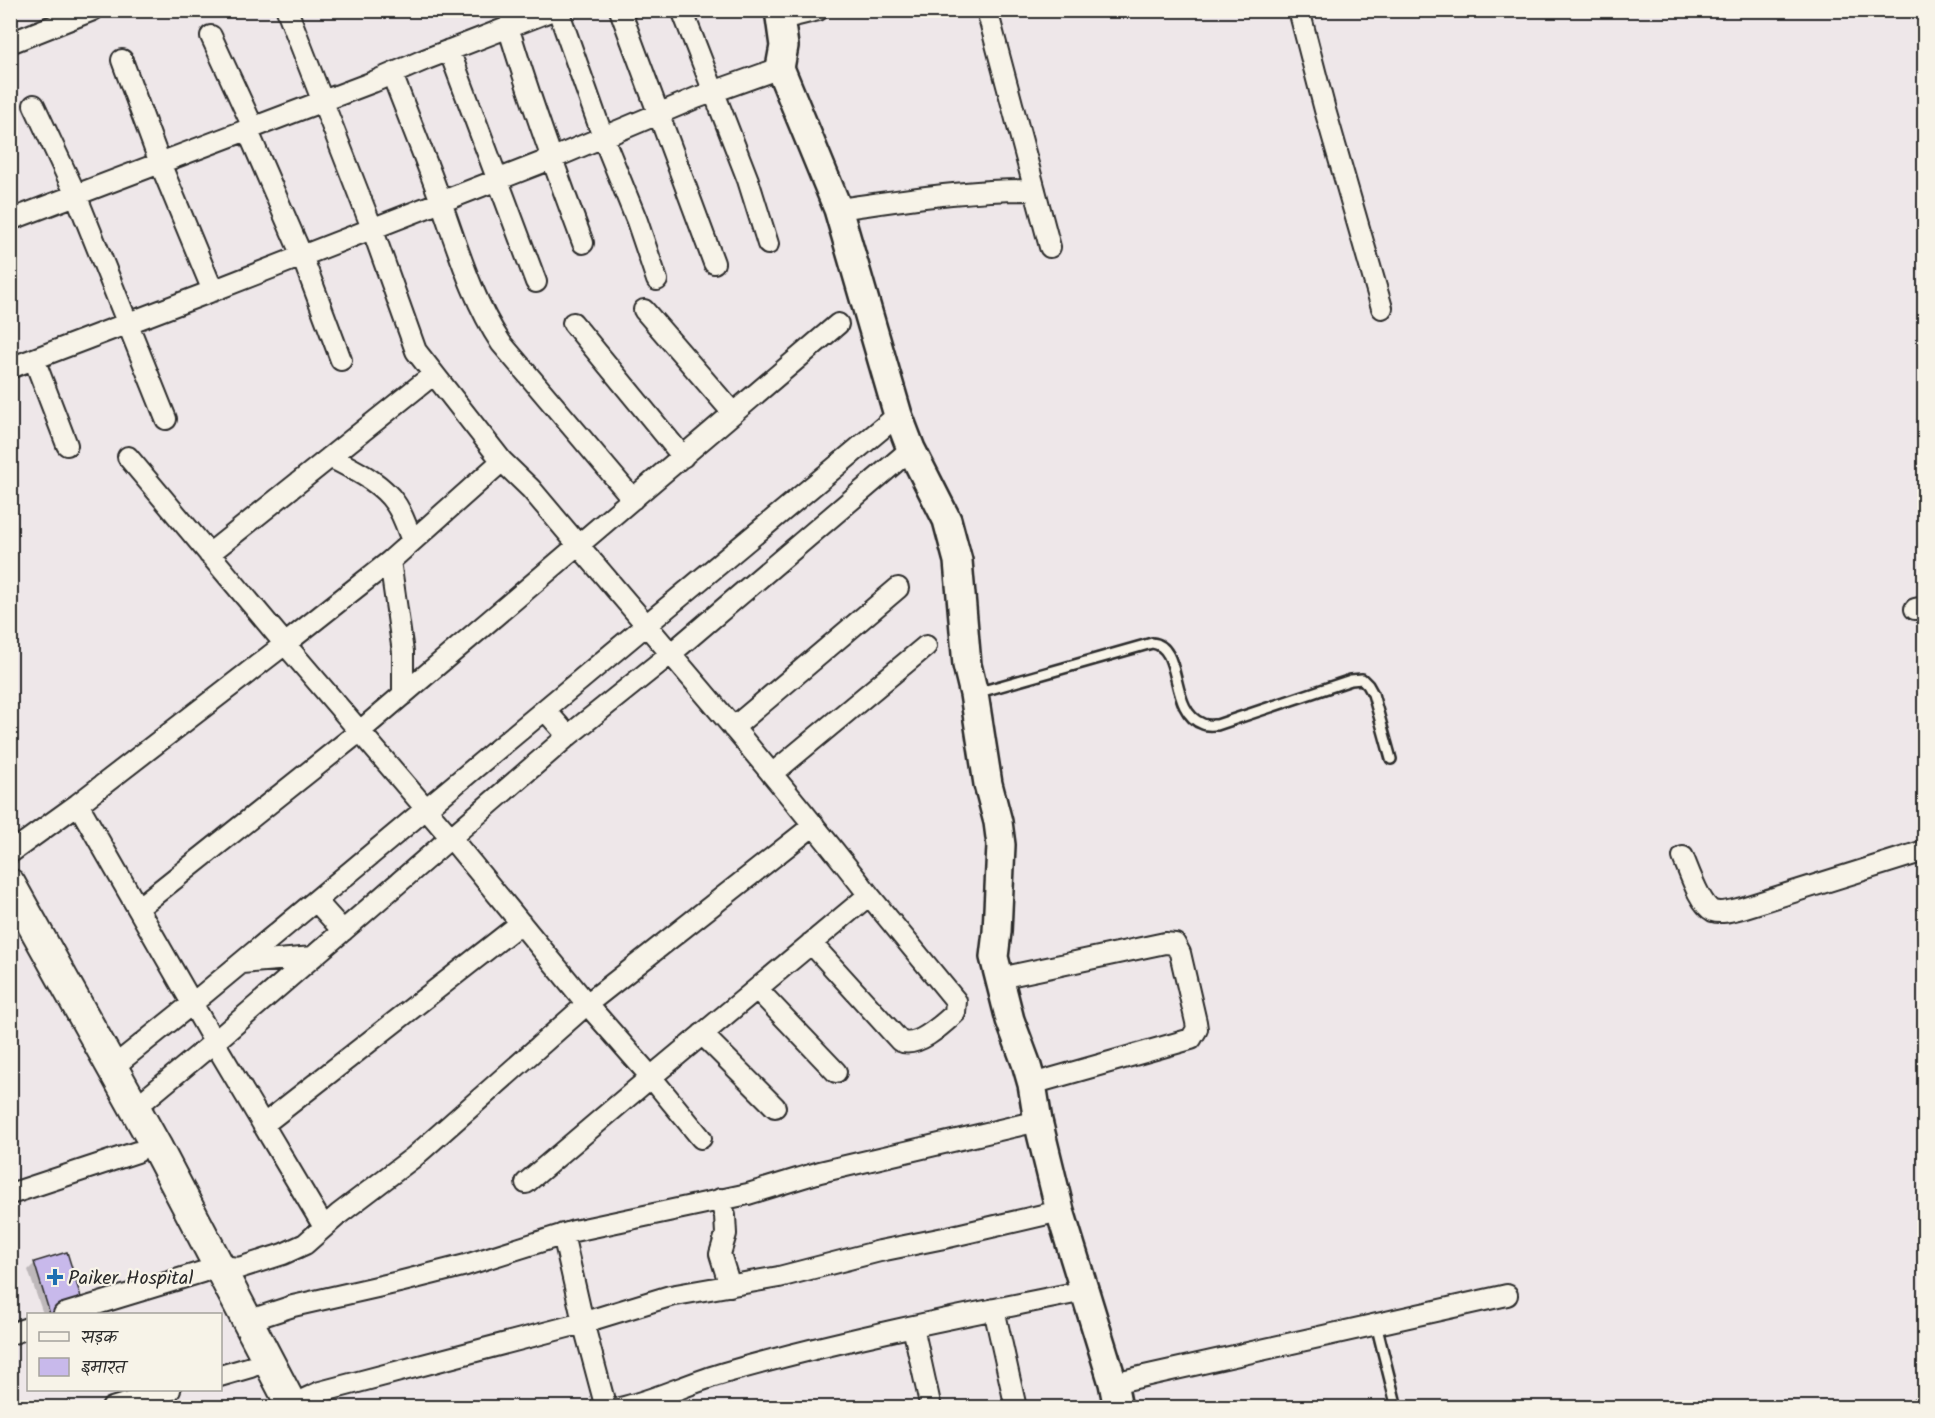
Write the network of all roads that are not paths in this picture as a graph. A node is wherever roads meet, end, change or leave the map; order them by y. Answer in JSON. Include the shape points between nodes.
{"nodes":[{"id":1,"x":93,"y":10,"type":"edge"},
{"id":2,"x":287,"y":10,"type":"edge"},
{"id":3,"x":552,"y":10,"type":"edge"},
{"id":4,"x":558,"y":10,"type":"edge"},
{"id":5,"x":620,"y":10,"type":"edge"},
{"id":6,"x":682,"y":10,"type":"edge"},
{"id":7,"x":818,"y":10,"type":"edge"},
{"id":8,"x":987,"y":10,"type":"edge"},
{"id":9,"x":1299,"y":10,"type":"edge"},
{"id":10,"x":780,"y":15,"type":"edge"},
{"id":11,"x":508,"y":26,"type":"junction"},
{"id":12,"x":211,"y":36,"type":"dead end"},
{"id":13,"x":10,"y":43,"type":"edge"},
{"id":14,"x":449,"y":50,"type":"junction"},
{"id":15,"x":122,"y":60,"type":"dead end"},
{"id":16,"x":780,"y":68,"type":"junction"},
{"id":17,"x":392,"y":74,"type":"junction"},
{"id":18,"x":714,"y":91,"type":"junction"},
{"id":19,"x":322,"y":101,"type":"junction"},
{"id":20,"x":34,"y":105,"type":"dead end"},
{"id":21,"x":658,"y":114,"type":"junction"},
{"id":22,"x":250,"y":128,"type":"junction"},
{"id":23,"x":603,"y":137,"type":"junction"},
{"id":24,"x":551,"y":159,"type":"junction"},
{"id":25,"x":160,"y":163,"type":"junction"},
{"id":26,"x":498,"y":178,"type":"junction"},
{"id":27,"x":1035,"y":190,"type":"junction"},
{"id":28,"x":76,"y":195,"type":"junction"},
{"id":29,"x":440,"y":201,"type":"junction"},
{"id":30,"x":838,"y":209,"type":"junction"},
{"id":31,"x":10,"y":220,"type":"edge"},
{"id":32,"x":372,"y":228,"type":"junction"},
{"id":33,"x":583,"y":243,"type":"dead end"},
{"id":34,"x":768,"y":244,"type":"dead end"},
{"id":35,"x":1050,"y":246,"type":"dead end"},
{"id":36,"x":302,"y":255,"type":"junction"},
{"id":37,"x":714,"y":263,"type":"dead end"},
{"id":38,"x":657,"y":280,"type":"dead end"},
{"id":39,"x":536,"y":282,"type":"dead end"},
{"id":40,"x":213,"y":291,"type":"junction"},
{"id":41,"x":1382,"y":308,"type":"dead end"},
{"id":42,"x":644,"y":310,"type":"dead end"},
{"id":43,"x":128,"y":322,"type":"junction"},
{"id":44,"x":573,"y":323,"type":"dead end"},
{"id":45,"x":838,"y":324,"type":"dead end"},
{"id":46,"x":34,"y":358,"type":"junction"},
{"id":47,"x":341,"y":360,"type":"dead end"},
{"id":48,"x":10,"y":368,"type":"edge"},
{"id":49,"x":434,"y":374,"type":"junction"},
{"id":50,"x":733,"y":413,"type":"junction"},
{"id":51,"x":898,"y":415,"type":"junction"},
{"id":52,"x":166,"y":419,"type":"dead end"},
{"id":53,"x":67,"y":445,"type":"dead end"},
{"id":54,"x":911,"y":449,"type":"junction"},
{"id":55,"x":128,"y":457,"type":"dead end"},
{"id":56,"x":330,"y":457,"type":"junction"},
{"id":57,"x":682,"y":457,"type":"junction"},
{"id":58,"x":502,"y":461,"type":"junction"},
{"id":59,"x":633,"y":499,"type":"junction"},
{"id":60,"x":412,"y":541,"type":"junction"},
{"id":61,"x":578,"y":546,"type":"junction"},
{"id":62,"x":209,"y":554,"type":"junction"},
{"id":63,"x":390,"y":561,"type":"junction"},
{"id":64,"x":898,"y":588,"type":"dead end"},
{"id":65,"x":646,"y":625,"type":"junction"},
{"id":66,"x":285,"y":644,"type":"junction"},
{"id":67,"x":926,"y":646,"type":"dead end"},
{"id":68,"x":670,"y":654,"type":"junction"},
{"id":69,"x":974,"y":694,"type":"junction"},
{"id":70,"x":403,"y":695,"type":"junction"},
{"id":71,"x":545,"y":710,"type":"junction"},
{"id":72,"x":733,"y":728,"type":"junction"},
{"id":73,"x":359,"y":732,"type":"junction"},
{"id":74,"x":568,"y":736,"type":"junction"},
{"id":75,"x":1391,"y":759,"type":"dead end"},
{"id":76,"x":772,"y":774,"type":"junction"},
{"id":77,"x":78,"y":804,"type":"junction"},
{"id":78,"x":425,"y":810,"type":"junction"},
{"id":79,"x":814,"y":825,"type":"junction"},
{"id":80,"x":451,"y":837,"type":"junction"},
{"id":81,"x":1924,"y":851,"type":"edge"},
{"id":82,"x":10,"y":854,"type":"edge"},
{"id":83,"x":1683,"y":857,"type":"dead end"},
{"id":84,"x":10,"y":884,"type":"edge"},
{"id":85,"x":869,"y":895,"type":"junction"},
{"id":86,"x":316,"y":901,"type":"junction"},
{"id":87,"x":138,"y":908,"type":"junction"},
{"id":88,"x":10,"y":923,"type":"edge"},
{"id":89,"x":521,"y":923,"type":"junction"},
{"id":90,"x":343,"y":931,"type":"junction"},
{"id":91,"x":811,"y":943,"type":"junction"},
{"id":92,"x":313,"y":957,"type":"junction"},
{"id":93,"x":242,"y":963,"type":"junction"},
{"id":94,"x":1000,"y":978,"type":"junction"},
{"id":95,"x":757,"y":988,"type":"junction"},
{"id":96,"x":193,"y":1004,"type":"junction"},
{"id":97,"x":587,"y":1004,"type":"junction"},
{"id":98,"x":702,"y":1034,"type":"junction"},
{"id":99,"x":214,"y":1042,"type":"junction"},
{"id":100,"x":836,"y":1072,"type":"dead end"},
{"id":101,"x":651,"y":1077,"type":"junction"},
{"id":102,"x":1032,"y":1084,"type":"junction"},
{"id":103,"x":119,"y":1091,"type":"junction"},
{"id":104,"x":775,"y":1107,"type":"dead end"},
{"id":105,"x":1038,"y":1121,"type":"junction"},
{"id":106,"x":263,"y":1125,"type":"junction"},
{"id":107,"x":701,"y":1138,"type":"dead end"},
{"id":108,"x":137,"y":1152,"type":"junction"},
{"id":109,"x":526,"y":1183,"type":"dead end"},
{"id":110,"x":10,"y":1194,"type":"edge"},
{"id":111,"x":720,"y":1199,"type":"junction"},
{"id":112,"x":1060,"y":1211,"type":"junction"},
{"id":113,"x":324,"y":1227,"type":"junction"},
{"id":114,"x":563,"y":1234,"type":"junction"},
{"id":115,"x":211,"y":1269,"type":"junction"},
{"id":116,"x":730,"y":1286,"type":"junction"},
{"id":117,"x":1085,"y":1292,"type":"junction"},
{"id":118,"x":1507,"y":1295,"type":"dead end"},
{"id":119,"x":994,"y":1309,"type":"junction"},
{"id":120,"x":67,"y":1313,"type":"edge"},
{"id":121,"x":246,"y":1320,"type":"junction"},
{"id":122,"x":583,"y":1322,"type":"junction"},
{"id":123,"x":1377,"y":1324,"type":"junction"},
{"id":124,"x":913,"y":1327,"type":"junction"},
{"id":125,"x":27,"y":1328,"type":"edge"},
{"id":126,"x":10,"y":1334,"type":"edge"},
{"id":127,"x":251,"y":1367,"type":"junction"},
{"id":128,"x":222,"y":1375,"type":"edge"},
{"id":129,"x":167,"y":1391,"type":"edge"},
{"id":130,"x":1116,"y":1395,"type":"edge"},
{"id":131,"x":154,"y":1401,"type":"edge"},
{"id":132,"x":1924,"y":1406,"type":"edge"},
{"id":133,"x":112,"y":1407,"type":"edge"},
{"id":134,"x":286,"y":1407,"type":"edge"},
{"id":135,"x":606,"y":1407,"type":"edge"},
{"id":136,"x":620,"y":1407,"type":"edge"},
{"id":137,"x":931,"y":1407,"type":"edge"},
{"id":138,"x":1016,"y":1407,"type":"edge"},
{"id":139,"x":1397,"y":1407,"type":"edge"},
{"id":140,"x":1920,"y":1407,"type":"edge"}],
"edges":[{"from":1,"to":13,"type":"street"},
{"from":2,"to":19,"type":"street"},
{"from":3,"to":11,"type":"street"},
{"from":4,"to":23,"type":"street"},
{"from":5,"to":21,"type":"street"},
{"from":6,"to":18,"type":"street"},
{"from":7,"to":10,"type":"street"},
{"from":8,"to":27,"type":"street"},
{"from":9,"to":41,"type":"street"},
{"from":10,"to":16,"type":"street","via":[[784,46]]},
{"from":11,"to":14,"type":"street"},
{"from":11,"to":24,"type":"street"},
{"from":12,"to":22,"type":"street"},
{"from":14,"to":17,"type":"street"},
{"from":14,"to":26,"type":"street"},
{"from":15,"to":25,"type":"street"},
{"from":16,"to":18,"type":"street"},
{"from":16,"to":30,"type":"street"},
{"from":17,"to":19,"type":"street"},
{"from":17,"to":29,"type":"street"},
{"from":18,"to":21,"type":"street"},
{"from":18,"to":34,"type":"street"},
{"from":19,"to":22,"type":"street"},
{"from":19,"to":32,"type":"street"},
{"from":20,"to":28,"type":"street"},
{"from":21,"to":23,"type":"street"},
{"from":21,"to":37,"type":"street"},
{"from":22,"to":25,"type":"street"},
{"from":22,"to":36,"type":"street"},
{"from":23,"to":24,"type":"street"},
{"from":23,"to":38,"type":"street"},
{"from":24,"to":26,"type":"street"},
{"from":24,"to":33,"type":"street"},
{"from":25,"to":28,"type":"street"},
{"from":25,"to":40,"type":"street"},
{"from":26,"to":29,"type":"street"},
{"from":26,"to":39,"type":"street"},
{"from":27,"to":30,"type":"street","via":[[967,191]]},
{"from":27,"to":35,"type":"street"},
{"from":28,"to":31,"type":"street"},
{"from":28,"to":43,"type":"street"},
{"from":29,"to":32,"type":"street"},
{"from":29,"to":59,"type":"street","via":[[463,267],[490,326]]},
{"from":30,"to":51,"type":"street"},
{"from":32,"to":36,"type":"street"},
{"from":32,"to":49,"type":"street","via":[[416,351]]},
{"from":36,"to":40,"type":"street"},
{"from":36,"to":47,"type":"street"},
{"from":40,"to":43,"type":"street"},
{"from":42,"to":50,"type":"street"},
{"from":43,"to":46,"type":"street"},
{"from":43,"to":52,"type":"street"},
{"from":44,"to":57,"type":"street"},
{"from":45,"to":50,"type":"street"},
{"from":46,"to":48,"type":"street"},
{"from":46,"to":53,"type":"street"},
{"from":49,"to":56,"type":"street"},
{"from":49,"to":58,"type":"street"},
{"from":50,"to":57,"type":"street"},
{"from":51,"to":54,"type":"street"},
{"from":51,"to":65,"type":"street"},
{"from":54,"to":68,"type":"street"},
{"from":54,"to":69,"type":"street","via":[[947,520],[958,561],[967,665]]},
{"from":55,"to":62,"type":"street"},
{"from":56,"to":60,"type":"street","via":[[381,488],[394,502]]},
{"from":56,"to":62,"type":"street"},
{"from":57,"to":59,"type":"street"},
{"from":58,"to":60,"type":"street"},
{"from":58,"to":61,"type":"street"},
{"from":59,"to":61,"type":"street"},
{"from":60,"to":63,"type":"street"},
{"from":61,"to":65,"type":"street"},
{"from":61,"to":70,"type":"street"},
{"from":62,"to":66,"type":"street"},
{"from":63,"to":66,"type":"street"},
{"from":63,"to":70,"type":"street","via":[[403,652]]},
{"from":64,"to":72,"type":"street"},
{"from":65,"to":68,"type":"street"},
{"from":65,"to":71,"type":"street"},
{"from":66,"to":73,"type":"street"},
{"from":66,"to":77,"type":"street"},
{"from":67,"to":76,"type":"street"},
{"from":68,"to":72,"type":"street"},
{"from":68,"to":74,"type":"street"},
{"from":69,"to":75,"type":"lane","via":[[1152,643],[1166,650],[1182,704],[1191,717],[1203,724],[1217,725],[1362,680],[1373,694]]},
{"from":69,"to":94,"type":"street","via":[[1001,845],[994,957]]},
{"from":70,"to":73,"type":"street"},
{"from":71,"to":74,"type":"street"},
{"from":71,"to":78,"type":"street"},
{"from":72,"to":76,"type":"street"},
{"from":73,"to":78,"type":"street"},
{"from":73,"to":87,"type":"street"},
{"from":74,"to":80,"type":"street"},
{"from":76,"to":79,"type":"street"},
{"from":77,"to":82,"type":"street"},
{"from":77,"to":87,"type":"street"},
{"from":78,"to":80,"type":"street"},
{"from":78,"to":86,"type":"street"},
{"from":79,"to":85,"type":"street"},
{"from":79,"to":97,"type":"street"},
{"from":80,"to":89,"type":"street"},
{"from":80,"to":90,"type":"street"},
{"from":81,"to":83,"type":"street","via":[[1720,912],[1702,900]]},
{"from":84,"to":103,"type":"main road"},
{"from":85,"to":91,"type":"street"},
{"from":85,"to":91,"type":"street","via":[[956,1001],[950,1018],[919,1041],[900,1041]]},
{"from":86,"to":90,"type":"street"},
{"from":86,"to":93,"type":"street"},
{"from":87,"to":96,"type":"street"},
{"from":88,"to":103,"type":"main road"},
{"from":89,"to":97,"type":"street"},
{"from":89,"to":106,"type":"street"},
{"from":90,"to":92,"type":"street"},
{"from":91,"to":95,"type":"street"},
{"from":92,"to":93,"type":"street"},
{"from":92,"to":99,"type":"street"},
{"from":93,"to":96,"type":"street"},
{"from":94,"to":102,"type":"street"},
{"from":94,"to":102,"type":"street","via":[[1165,943],[1174,944],[1180,953],[1197,1029],[1191,1039]]},
{"from":95,"to":98,"type":"street"},
{"from":95,"to":100,"type":"street"},
{"from":96,"to":99,"type":"street"},
{"from":96,"to":103,"type":"street"},
{"from":97,"to":101,"type":"street"},
{"from":97,"to":113,"type":"street","via":[[414,1157]]},
{"from":98,"to":101,"type":"street"},
{"from":98,"to":104,"type":"street"},
{"from":99,"to":103,"type":"street"},
{"from":99,"to":106,"type":"street"},
{"from":101,"to":107,"type":"street"},
{"from":101,"to":109,"type":"street"},
{"from":102,"to":105,"type":"street"},
{"from":103,"to":108,"type":"main road"},
{"from":103,"to":115,"type":"main road"},
{"from":105,"to":111,"type":"street"},
{"from":105,"to":112,"type":"street"},
{"from":106,"to":113,"type":"street"},
{"from":108,"to":110,"type":"street"},
{"from":108,"to":115,"type":"main road"},
{"from":111,"to":114,"type":"street"},
{"from":111,"to":116,"type":"street","via":[[726,1234],[720,1254]]},
{"from":112,"to":116,"type":"street"},
{"from":112,"to":117,"type":"street"},
{"from":113,"to":115,"type":"street","via":[[305,1244],[283,1254],[239,1268]]},
{"from":114,"to":121,"type":"street","via":[[466,1265]]},
{"from":114,"to":122,"type":"street"},
{"from":115,"to":120,"type":"street"},
{"from":115,"to":121,"type":"main road"},
{"from":115,"to":127,"type":"main road","via":[[229,1329]]},
{"from":116,"to":122,"type":"street","via":[[670,1296]]},
{"from":117,"to":119,"type":"street"},
{"from":117,"to":130,"type":"street"},
{"from":118,"to":123,"type":"street"},
{"from":119,"to":124,"type":"street"},
{"from":119,"to":138,"type":"street"},
{"from":121,"to":134,"type":"main road"},
{"from":122,"to":134,"type":"street","via":[[320,1392]]},
{"from":122,"to":135,"type":"street"},
{"from":123,"to":130,"type":"street"},
{"from":123,"to":139,"type":"lane"},
{"from":124,"to":136,"type":"street","via":[[723,1373]]},
{"from":124,"to":137,"type":"street"},
{"from":125,"to":126,"type":"street"},
{"from":127,"to":128,"type":"street"},
{"from":127,"to":134,"type":"main road"},
{"from":129,"to":131,"type":"street"},
{"from":131,"to":133,"type":"street"},
{"from":132,"to":140,"type":"street"}]}
